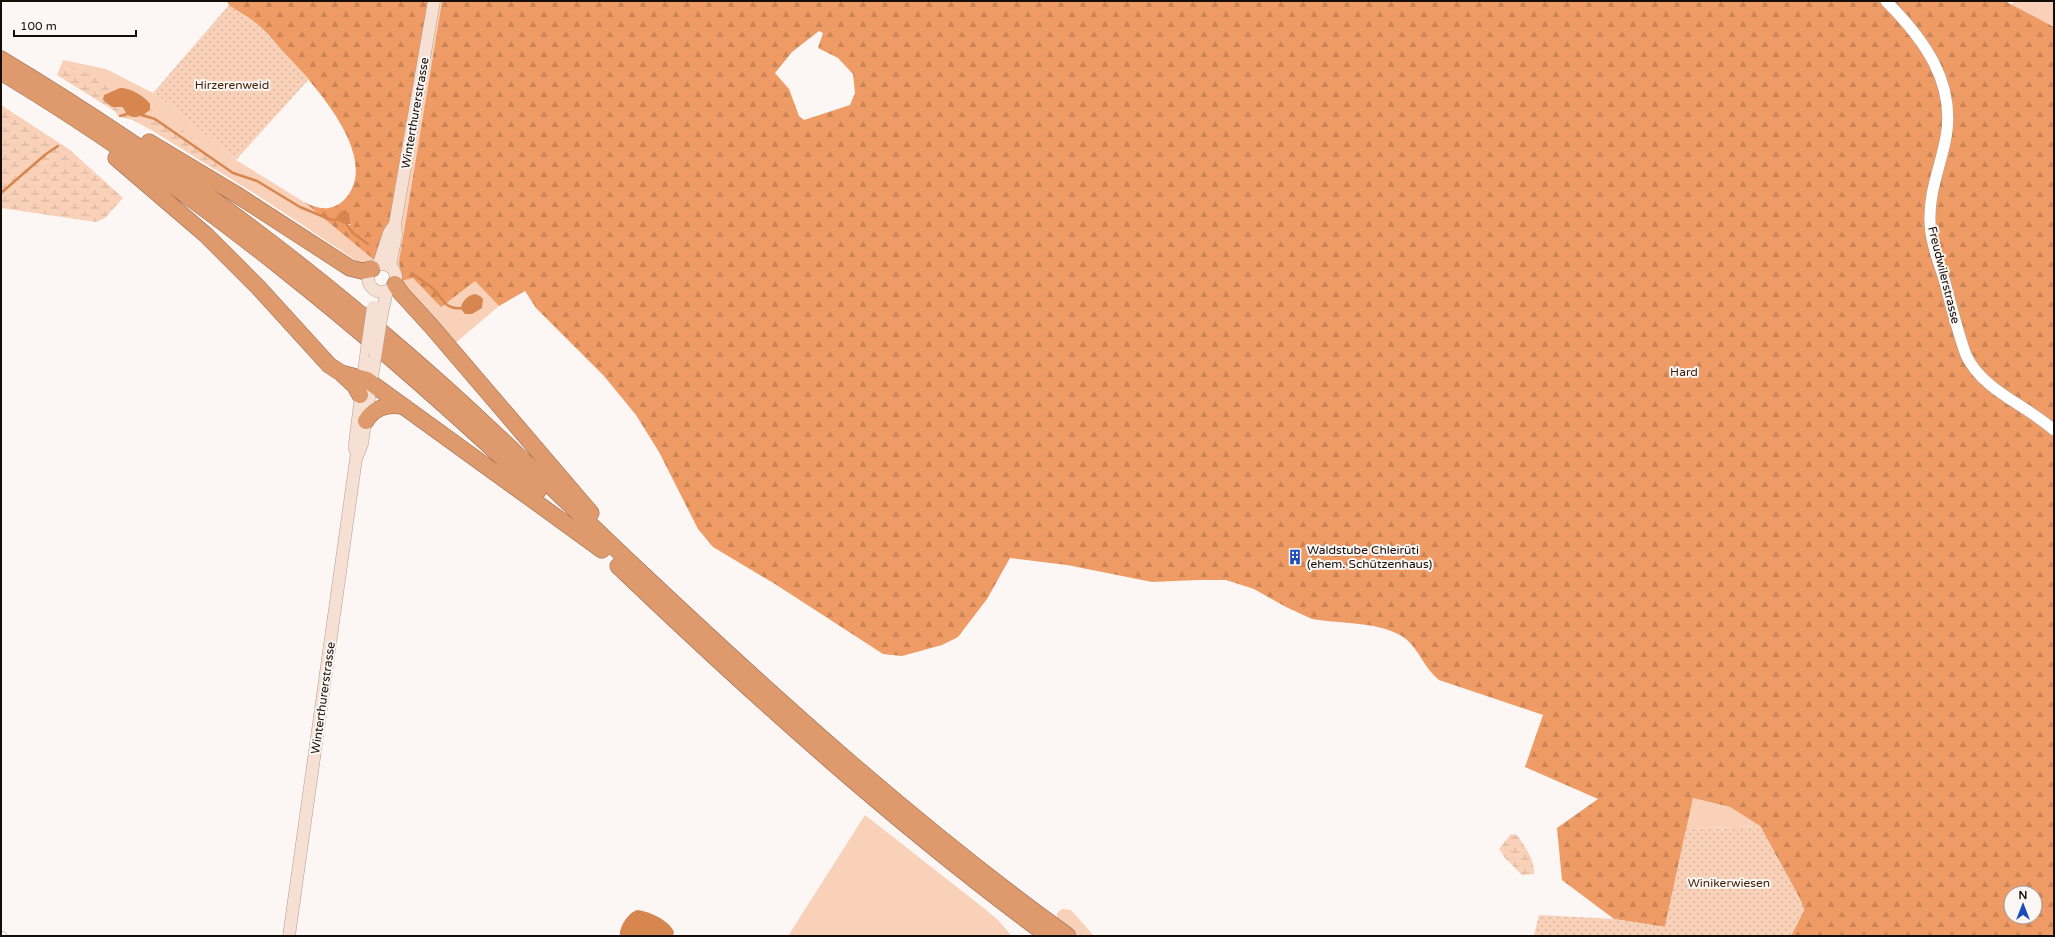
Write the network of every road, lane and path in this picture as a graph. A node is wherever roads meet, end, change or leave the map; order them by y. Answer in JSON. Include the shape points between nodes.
{"nodes":[{"id":1,"x":434,"y":1,"type":"edge"},
{"id":2,"x":1886,"y":1,"type":"edge"},
{"id":3,"x":1,"y":60,"type":"edge"},
{"id":4,"x":20,"y":71,"type":"junction"},
{"id":5,"x":1,"y":72,"type":"edge"},
{"id":6,"x":34,"y":93,"type":"junction"},
{"id":7,"x":380,"y":266,"type":"junction"},
{"id":8,"x":386,"y":288,"type":"junction"},
{"id":9,"x":378,"y":310,"type":"junction"},
{"id":10,"x":341,"y":373,"type":"junction"},
{"id":11,"x":367,"y":381,"type":"junction"},
{"id":12,"x":360,"y":395,"type":"junction"},
{"id":13,"x":405,"y":407,"type":"junction"},
{"id":14,"x":366,"y":420,"type":"junction"},
{"id":15,"x":2054,"y":430,"type":"edge"},
{"id":16,"x":356,"y":460,"type":"junction"},
{"id":17,"x":602,"y":550,"type":"junction"},
{"id":18,"x":636,"y":568,"type":"junction"},
{"id":19,"x":289,"y":936,"type":"edge"},
{"id":20,"x":1048,"y":936,"type":"edge"},
{"id":21,"x":1068,"y":936,"type":"edge"}],
"edges":[{"from":1,"to":7,"type":"main road","name":"Winterthurerstrasse","via":[[395,224],[396,235]]},
{"from":2,"to":15,"type":"street","name":"Freudwilerstrasse","via":[[1923,44],[1946,89],[1948,126],[1933,185],[1930,222],[1966,355],[1984,382]]},
{"from":3,"to":4,"type":"highway"},
{"from":4,"to":7,"type":"highway","via":[[159,147],[350,268],[362,271]]},
{"from":4,"to":18,"type":"highway","via":[[160,161],[285,253],[355,309],[458,400]]},
{"from":5,"to":6,"type":"highway"},
{"from":6,"to":10,"type":"highway","via":[[127,166],[206,235],[258,286],[320,356]]},
{"from":6,"to":17,"type":"highway","via":[[147,167],[284,268],[441,401]]},
{"from":7,"to":8,"type":"main road","name":"Winterthurerstrasse","via":[[395,272]]},
{"from":7,"to":8,"type":"main road","name":"Winterthurerstrasse","via":[[369,280]]},
{"from":8,"to":9,"type":"main road","name":"Winterthurerstrasse"},
{"from":8,"to":18,"type":"highway","via":[[400,293],[432,327],[568,484]]},
{"from":9,"to":11,"type":"main road","name":"Winterthurerstrasse","bridge":true,"via":[[375,358]]},
{"from":9,"to":11,"type":"main road","name":"Winterthurerstrasse","bridge":true,"via":[[367,348]]},
{"from":10,"to":11,"type":"highway"},
{"from":10,"to":12,"type":"highway","via":[[355,386]]},
{"from":11,"to":12,"type":"main road","name":"Winterthurerstrasse"},
{"from":11,"to":13,"type":"highway"},
{"from":11,"to":14,"type":"main road","name":"Winterthurerstrasse"},
{"from":12,"to":16,"type":"main road","name":"Winterthurerstrasse","via":[[354,443]]},
{"from":13,"to":14,"type":"highway","via":[[394,405],[379,408]]},
{"from":13,"to":17,"type":"highway"},
{"from":14,"to":16,"type":"main road","name":"Winterthurerstrasse"},
{"from":16,"to":19,"type":"main road","name":"Winterthurerstrasse"},
{"from":17,"to":20,"type":"highway","via":[[825,758],[965,874]]},
{"from":18,"to":21,"type":"highway","via":[[781,703],[886,794],[968,861]]}]}
